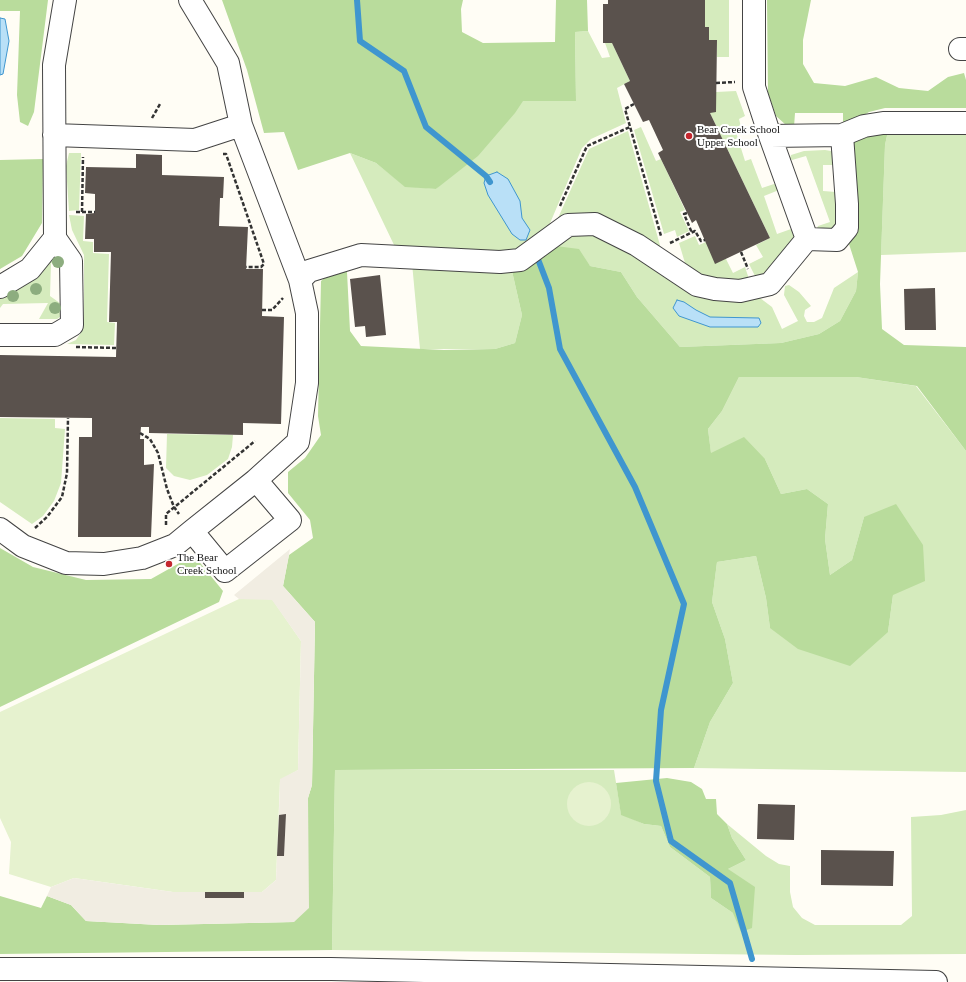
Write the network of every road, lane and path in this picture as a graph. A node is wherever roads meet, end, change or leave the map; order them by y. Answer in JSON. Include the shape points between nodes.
{"nodes":[{"id":1,"x":64,"y":0,"type":"edge"},
{"id":2,"x":190,"y":0,"type":"edge"},
{"id":3,"x":754,"y":0,"type":"edge"},
{"id":4,"x":735,"y":82,"type":"dead end"},
{"id":5,"x":716,"y":83,"type":"dead end"},
{"id":6,"x":634,"y":104,"type":"dead end"},
{"id":7,"x":966,"y":123,"type":"edge"},
{"id":8,"x":241,"y":125,"type":"junction"},
{"id":9,"x":630,"y":127,"type":"junction"},
{"id":10,"x":54,"y":135,"type":"junction"},
{"id":11,"x":842,"y":135,"type":"junction"},
{"id":12,"x":770,"y":136,"type":"junction"},
{"id":13,"x":83,"y":151,"type":"dead end"},
{"id":14,"x":218,"y":154,"type":"dead end"},
{"id":15,"x":559,"y":208,"type":"dead end"},
{"id":16,"x":82,"y":212,"type":"dead end"},
{"id":17,"x":687,"y":212,"type":"dead end"},
{"id":18,"x":692,"y":233,"type":"junction"},
{"id":19,"x":55,"y":238,"type":"junction"},
{"id":20,"x":807,"y":238,"type":"junction"},
{"id":21,"x":705,"y":240,"type":"dead end"},
{"id":22,"x":665,"y":254,"type":"junction"},
{"id":23,"x":246,"y":267,"type":"dead end"},
{"id":24,"x":300,"y":280,"type":"junction"},
{"id":25,"x":0,"y":286,"type":"edge"},
{"id":26,"x":0,"y":335,"type":"edge"},
{"id":27,"x":68,"y":418,"type":"dead end"},
{"id":28,"x":140,"y":433,"type":"dead end"},
{"id":29,"x":255,"y":440,"type":"dead end"},
{"id":30,"x":256,"y":480,"type":"junction"},
{"id":31,"x":174,"y":507,"type":"junction"},
{"id":32,"x":31,"y":526,"type":"dead end"},
{"id":33,"x":35,"y":528,"type":"junction"},
{"id":34,"x":0,"y":529,"type":"edge"},
{"id":35,"x":40,"y":531,"type":"dead end"},
{"id":36,"x":192,"y":531,"type":"junction"},
{"id":37,"x":166,"y":532,"type":"dead end"},
{"id":38,"x":0,"y":969,"type":"edge"},
{"id":39,"x":936,"y":982,"type":"edge"}],
"edges":[{"from":1,"to":10,"type":"street","via":[[54,65]]},
{"from":2,"to":8,"type":"street","via":[[228,63]]},
{"from":3,"to":12,"type":"street","via":[[754,87]]},
{"from":4,"to":5,"type":"path"},
{"from":6,"to":9,"type":"path","via":[[625,109]]},
{"from":7,"to":11,"type":"street","via":[[883,123],[864,126]]},
{"from":8,"to":10,"type":"street","via":[[195,140]]},
{"from":8,"to":24,"type":"street"},
{"from":9,"to":15,"type":"path","via":[[587,146]]},
{"from":9,"to":22,"type":"path"},
{"from":10,"to":19,"type":"street"},
{"from":11,"to":12,"type":"street"},
{"from":11,"to":20,"type":"street","via":[[847,228],[837,240]]},
{"from":12,"to":20,"type":"street"},
{"from":13,"to":16,"type":"path"},
{"from":14,"to":23,"type":"path","via":[[226,154],[264,264],[261,267]]},
{"from":17,"to":18,"type":"path","via":[[684,214]]},
{"from":18,"to":21,"type":"path","via":[[695,232],[701,242]]},
{"from":18,"to":22,"type":"path"},
{"from":19,"to":25,"type":"street","via":[[30,268]]},
{"from":19,"to":26,"type":"street","via":[[71,261],[72,325],[56,335]]},
{"from":20,"to":22,"type":"street","via":[[770,284],[740,291],[715,289],[697,284]]},
{"from":22,"to":24,"type":"street","via":[[595,224],[568,225],[520,260],[500,262],[361,255],[309,271]]},
{"from":24,"to":30,"type":"street","via":[[307,313],[307,383],[298,442]]},
{"from":27,"to":33,"type":"path","via":[[67,473],[62,497]]},
{"from":28,"to":31,"type":"path","via":[[150,439],[158,453]]},
{"from":29,"to":31,"type":"path"},
{"from":30,"to":36,"type":"street"},
{"from":30,"to":36,"type":"street","via":[[290,520],[253,550],[225,571]]},
{"from":31,"to":36,"type":"path"},
{"from":31,"to":37,"type":"path","via":[[166,514]]},
{"from":32,"to":33,"type":"path"},
{"from":33,"to":35,"type":"path"},
{"from":34,"to":36,"type":"street","via":[[23,546],[66,563],[104,564],[142,558],[175,545]]},
{"from":38,"to":39,"type":"street","via":[[339,969]]}]}
